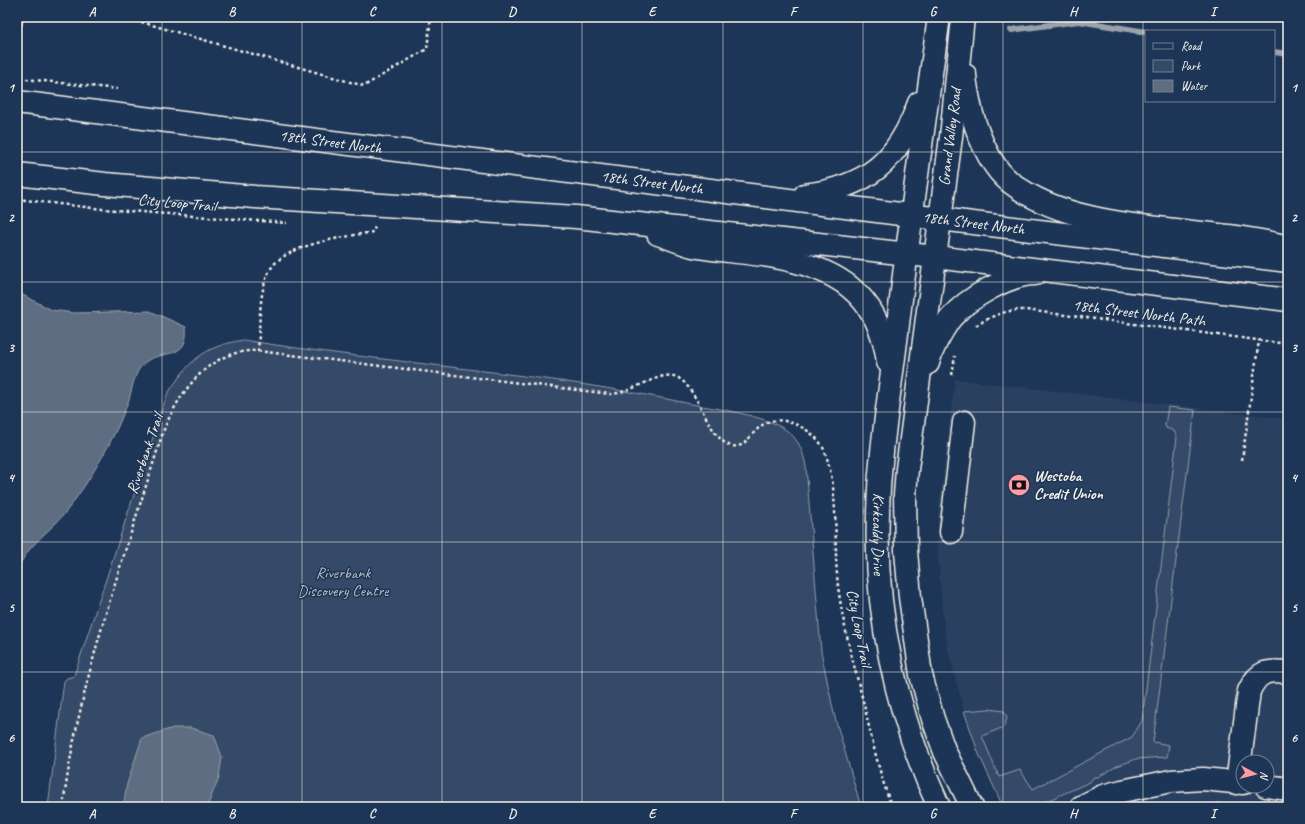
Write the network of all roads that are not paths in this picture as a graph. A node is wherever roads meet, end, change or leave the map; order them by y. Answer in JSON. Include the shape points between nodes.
{"nodes":[{"id":1,"x":939,"y":17,"type":"edge"},
{"id":2,"x":964,"y":17,"type":"edge"},
{"id":3,"x":934,"y":50,"type":"junction"},
{"id":4,"x":17,"y":102,"type":"edge"},
{"id":5,"x":17,"y":174,"type":"edge"},
{"id":6,"x":751,"y":196,"type":"junction"},
{"id":7,"x":912,"y":215,"type":"junction"},
{"id":8,"x":607,"y":220,"type":"junction"},
{"id":9,"x":940,"y":220,"type":"junction"},
{"id":10,"x":1288,"y":247,"type":"edge"},
{"id":11,"x":906,"y":254,"type":"junction"},
{"id":12,"x":935,"y":257,"type":"junction"},
{"id":13,"x":1288,"y":261,"type":"edge"},
{"id":14,"x":1083,"y":274,"type":"junction"},
{"id":15,"x":1288,"y":300,"type":"edge"},
{"id":16,"x":889,"y":407,"type":"junction"},
{"id":17,"x":964,"y":422,"type":"dead end"},
{"id":18,"x":912,"y":426,"type":"junction"},
{"id":19,"x":951,"y":532,"type":"dead end"},
{"id":20,"x":1288,"y":672,"type":"edge"},
{"id":21,"x":1243,"y":754,"type":"edge"},
{"id":22,"x":927,"y":781,"type":"junction"},
{"id":23,"x":1235,"y":783,"type":"edge"},
{"id":24,"x":1150,"y":786,"type":"junction"},
{"id":25,"x":1275,"y":787,"type":"edge"},
{"id":26,"x":1288,"y":789,"type":"edge"},
{"id":27,"x":930,"y":807,"type":"edge"},
{"id":28,"x":939,"y":807,"type":"edge"},
{"id":29,"x":972,"y":807,"type":"edge"},
{"id":30,"x":1081,"y":807,"type":"edge"},
{"id":31,"x":1123,"y":807,"type":"edge"}],
"edges":[{"from":1,"to":3,"type":"main road","name":"Grand Valley Road"},
{"from":2,"to":9,"type":"main road","name":"Grand Valley Road","via":[[952,137]]},
{"from":2,"to":10,"type":"main road","via":[[966,89],[977,132],[991,160],[1009,181],[1032,197],[1057,208],[1081,214],[1112,221]]},
{"from":3,"to":6,"type":"main road","via":[[924,91],[910,128],[895,152],[880,167],[847,186],[822,193]]},
{"from":3,"to":7,"type":"main road","name":"Grand Valley Road"},
{"from":4,"to":6,"type":"main road","name":"18th Street North"},
{"from":5,"to":8,"type":"main road","via":[[255,197]]},
{"from":6,"to":7,"type":"main road","name":"18th Street North"},
{"from":7,"to":9,"type":"main road","name":"18th Street North"},
{"from":7,"to":11,"type":"main road","name":"Grand Valley Road"},
{"from":8,"to":11,"type":"main road"},
{"from":8,"to":16,"type":"main road","via":[[694,246],[796,262],[840,279],[858,294],[880,325],[889,366]]},
{"from":9,"to":12,"type":"main road","name":"Grand Valley Road"},
{"from":9,"to":13,"type":"main road","name":"18th Street North"},
{"from":11,"to":12,"type":"main road"},
{"from":11,"to":16,"type":"main road","name":"Kirkcaldy Drive"},
{"from":12,"to":14,"type":"main road"},
{"from":12,"to":18,"type":"main road","name":"Kirkcaldy Drive"},
{"from":14,"to":15,"type":"main road"},
{"from":14,"to":18,"type":"main road","via":[[1028,274],[1014,278],[993,288],[951,318],[929,360]]},
{"from":16,"to":22,"type":"main road","name":"Kirkcaldy Drive","via":[[878,513],[880,594],[894,674],[907,723]]},
{"from":17,"to":19,"type":"main road"},
{"from":18,"to":29,"type":"main road","name":"Kirkcaldy Drive","via":[[905,495],[906,551],[921,675],[945,752]]},
{"from":20,"to":21,"type":"main road","via":[[1273,670],[1255,679],[1249,691]]},
{"from":22,"to":27,"type":"main road"},
{"from":22,"to":28,"type":"main road","name":"Kirkcaldy Drive"},
{"from":23,"to":24,"type":"main road","via":[[1189,779]]},
{"from":24,"to":30,"type":"main road","via":[[1103,796]]},
{"from":24,"to":31,"type":"main road"},
{"from":25,"to":26,"type":"main road"}]}
